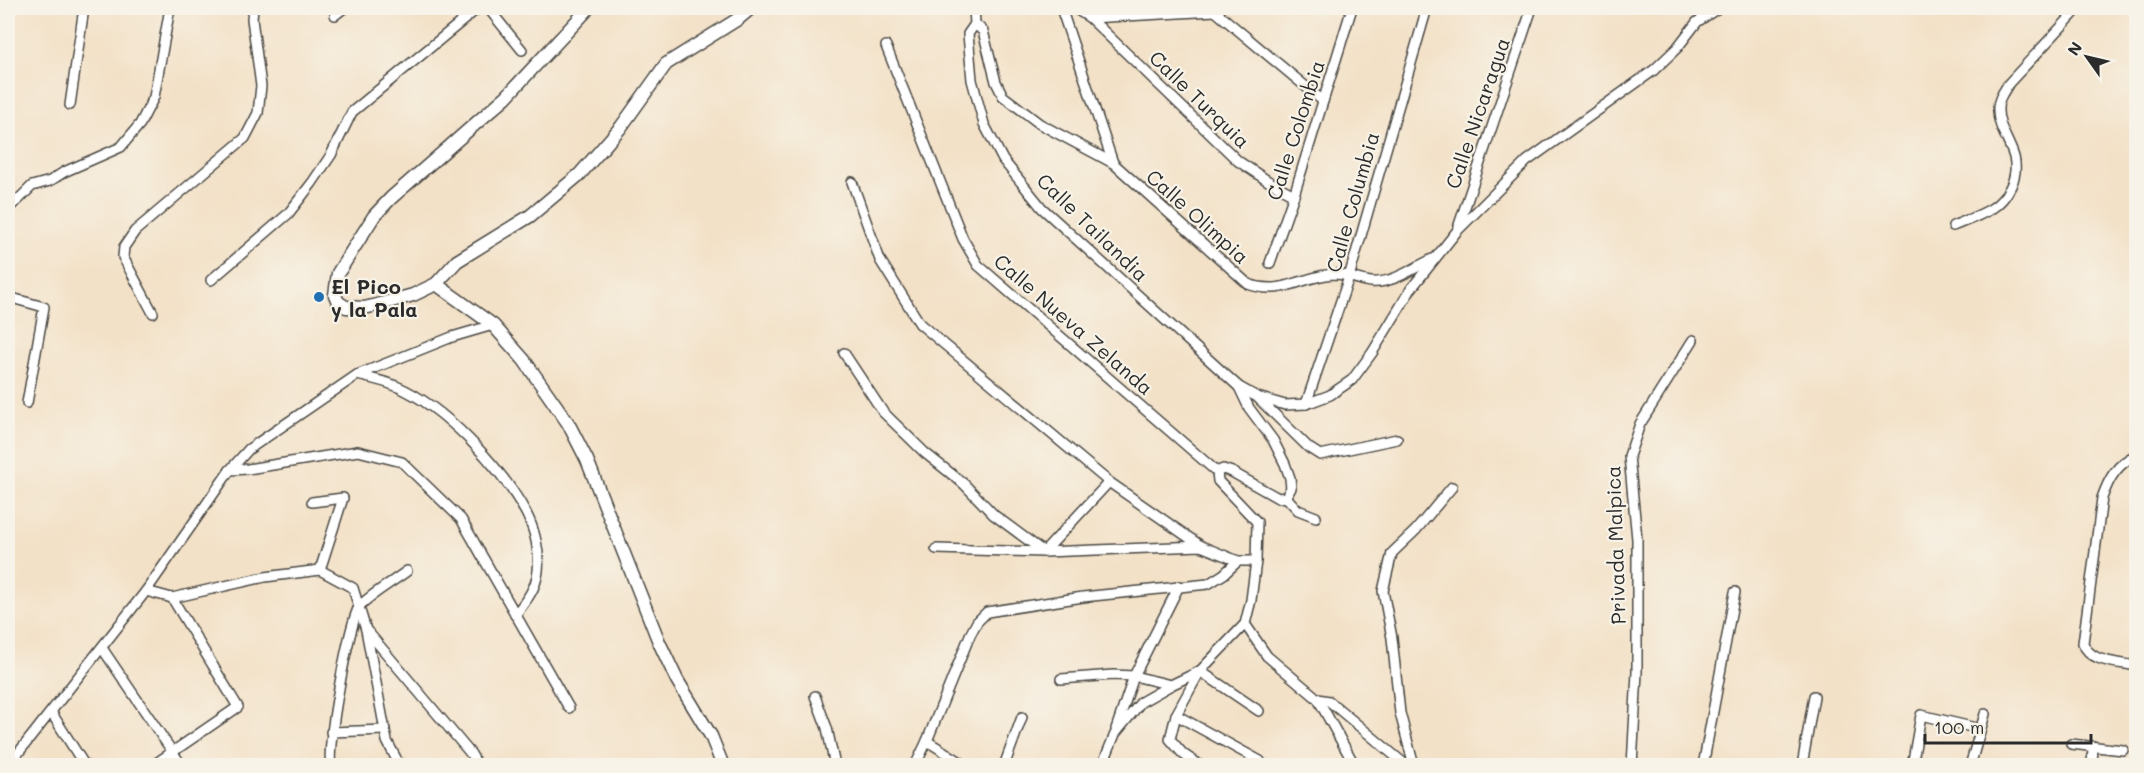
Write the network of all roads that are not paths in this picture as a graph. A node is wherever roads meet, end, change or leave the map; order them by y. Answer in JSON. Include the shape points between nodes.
{"nodes":[{"id":1,"x":84,"y":8,"type":"edge"},
{"id":2,"x":170,"y":8,"type":"edge"},
{"id":3,"x":253,"y":8,"type":"edge"},
{"id":4,"x":344,"y":8,"type":"edge"},
{"id":5,"x":478,"y":8,"type":"edge"},
{"id":6,"x":488,"y":8,"type":"edge"},
{"id":7,"x":589,"y":8,"type":"edge"},
{"id":8,"x":751,"y":8,"type":"edge"},
{"id":9,"x":974,"y":8,"type":"edge"},
{"id":10,"x":1061,"y":8,"type":"edge"},
{"id":11,"x":1074,"y":8,"type":"edge"},
{"id":12,"x":1352,"y":8,"type":"edge"},
{"id":13,"x":1427,"y":8,"type":"edge"},
{"id":14,"x":1532,"y":8,"type":"edge"},
{"id":15,"x":1718,"y":8,"type":"edge"},
{"id":16,"x":2079,"y":8,"type":"edge"},
{"id":17,"x":1218,"y":9,"type":"edge"},
{"id":18,"x":335,"y":15,"type":"dead end"},
{"id":19,"x":1090,"y":18,"type":"junction"},
{"id":20,"x":975,"y":24,"type":"junction"},
{"id":21,"x":886,"y":46,"type":"dead end"},
{"id":22,"x":522,"y":50,"type":"dead end"},
{"id":23,"x":1323,"y":101,"type":"junction"},
{"id":24,"x":70,"y":105,"type":"dead end"},
{"id":25,"x":1113,"y":164,"type":"junction"},
{"id":26,"x":852,"y":182,"type":"dead end"},
{"id":27,"x":1294,"y":195,"type":"junction"},
{"id":28,"x":8,"y":208,"type":"edge"},
{"id":29,"x":1953,"y":226,"type":"dead end"},
{"id":30,"x":1457,"y":231,"type":"junction"},
{"id":31,"x":1437,"y":256,"type":"junction"},
{"id":32,"x":1270,"y":263,"type":"dead end"},
{"id":33,"x":1349,"y":277,"type":"junction"},
{"id":34,"x":211,"y":280,"type":"dead end"},
{"id":35,"x":436,"y":284,"type":"junction"},
{"id":36,"x":8,"y":297,"type":"edge"},
{"id":37,"x":153,"y":313,"type":"dead end"},
{"id":38,"x":493,"y":325,"type":"junction"},
{"id":39,"x":1693,"y":340,"type":"dead end"},
{"id":40,"x":844,"y":353,"type":"dead end"},
{"id":41,"x":357,"y":375,"type":"junction"},
{"id":42,"x":1239,"y":387,"type":"junction"},
{"id":43,"x":1257,"y":397,"type":"junction"},
{"id":44,"x":27,"y":403,"type":"dead end"},
{"id":45,"x":1306,"y":404,"type":"junction"},
{"id":46,"x":1397,"y":439,"type":"dead end"},
{"id":47,"x":2136,"y":455,"type":"edge"},
{"id":48,"x":231,"y":470,"type":"junction"},
{"id":49,"x":1217,"y":472,"type":"junction"},
{"id":50,"x":1109,"y":482,"type":"junction"},
{"id":51,"x":1452,"y":488,"type":"dead end"},
{"id":52,"x":1286,"y":497,"type":"junction"},
{"id":53,"x":312,"y":502,"type":"dead end"},
{"id":54,"x":1316,"y":517,"type":"dead end"},
{"id":55,"x":1201,"y":546,"type":"junction"},
{"id":56,"x":936,"y":549,"type":"dead end"},
{"id":57,"x":1044,"y":552,"type":"junction"},
{"id":58,"x":1238,"y":561,"type":"junction"},
{"id":59,"x":1256,"y":561,"type":"junction"},
{"id":60,"x":320,"y":570,"type":"junction"},
{"id":61,"x":407,"y":571,"type":"dead end"},
{"id":62,"x":1179,"y":586,"type":"junction"},
{"id":63,"x":146,"y":591,"type":"junction"},
{"id":64,"x":1735,"y":592,"type":"dead end"},
{"id":65,"x":172,"y":598,"type":"junction"},
{"id":66,"x":360,"y":606,"type":"junction"},
{"id":67,"x":516,"y":615,"type":"junction"},
{"id":68,"x":1245,"y":624,"type":"junction"},
{"id":69,"x":366,"y":630,"type":"junction"},
{"id":70,"x":102,"y":648,"type":"junction"},
{"id":71,"x":2136,"y":666,"type":"edge"},
{"id":72,"x":1200,"y":671,"type":"junction"},
{"id":73,"x":1134,"y":676,"type":"junction"},
{"id":74,"x":1061,"y":679,"type":"dead end"},
{"id":75,"x":1171,"y":685,"type":"junction"},
{"id":76,"x":815,"y":696,"type":"dead end"},
{"id":77,"x":1814,"y":696,"type":"dead end"},
{"id":78,"x":1318,"y":699,"type":"junction"},
{"id":79,"x":569,"y":708,"type":"dead end"},
{"id":80,"x":1259,"y":711,"type":"dead end"},
{"id":81,"x":51,"y":712,"type":"junction"},
{"id":82,"x":1985,"y":714,"type":"dead end"},
{"id":83,"x":1176,"y":715,"type":"junction"},
{"id":84,"x":1022,"y":717,"type":"dead end"},
{"id":85,"x":1980,"y":729,"type":"junction"},
{"id":86,"x":385,"y":730,"type":"junction"},
{"id":87,"x":331,"y":732,"type":"junction"},
{"id":88,"x":1115,"y":734,"type":"junction"},
{"id":89,"x":927,"y":741,"type":"junction"},
{"id":90,"x":2070,"y":744,"type":"dead end"},
{"id":91,"x":2093,"y":746,"type":"junction"},
{"id":92,"x":2123,"y":750,"type":"dead end"},
{"id":93,"x":171,"y":752,"type":"junction"},
{"id":94,"x":1260,"y":761,"type":"dead end"},
{"id":95,"x":8,"y":765,"type":"edge"},
{"id":96,"x":85,"y":765,"type":"edge"},
{"id":97,"x":152,"y":765,"type":"edge"},
{"id":98,"x":182,"y":765,"type":"edge"},
{"id":99,"x":331,"y":765,"type":"edge"},
{"id":100,"x":400,"y":765,"type":"edge"},
{"id":101,"x":478,"y":765,"type":"edge"},
{"id":102,"x":723,"y":765,"type":"edge"},
{"id":103,"x":835,"y":765,"type":"edge"},
{"id":104,"x":915,"y":765,"type":"edge"},
{"id":105,"x":967,"y":765,"type":"edge"},
{"id":106,"x":1004,"y":765,"type":"edge"},
{"id":107,"x":1102,"y":765,"type":"edge"},
{"id":108,"x":1201,"y":765,"type":"edge"},
{"id":109,"x":1355,"y":765,"type":"edge"},
{"id":110,"x":1407,"y":765,"type":"edge"},
{"id":111,"x":1414,"y":765,"type":"edge"},
{"id":112,"x":1632,"y":765,"type":"edge"},
{"id":113,"x":1703,"y":765,"type":"edge"},
{"id":114,"x":1802,"y":765,"type":"edge"},
{"id":115,"x":1912,"y":765,"type":"edge"},
{"id":116,"x":1970,"y":765,"type":"edge"},
{"id":117,"x":2092,"y":765,"type":"edge"}],
"edges":[{"from":1,"to":24,"type":"street"},
{"from":2,"to":28,"type":"street","via":[[154,97],[140,124],[121,147],[32,186]]},
{"from":3,"to":37,"type":"street","via":[[261,86],[258,113],[245,138],[135,231],[124,247],[123,257]]},
{"from":4,"to":18,"type":"street"},
{"from":5,"to":34,"type":"street","via":[[352,112],[331,154],[288,214]]},
{"from":6,"to":22,"type":"street"},
{"from":7,"to":35,"type":"street","via":[[506,98],[374,216],[338,273],[335,295],[346,307],[364,308],[413,296]]},
{"from":8,"to":35,"type":"street","via":[[666,64],[621,127],[580,174],[530,216],[457,261]]},
{"from":9,"to":20,"type":"street","name":"Calle Tailandia"},
{"from":10,"to":25,"type":"street"},
{"from":11,"to":19,"type":"street","name":"Calle Turquia"},
{"from":12,"to":23,"type":"street","name":"Calle Colombia"},
{"from":13,"to":33,"type":"street","name":"Calle Columbia"},
{"from":14,"to":30,"type":"street","name":"Calle Nicaragua"},
{"from":15,"to":30,"type":"street","via":[[1697,22],[1654,70],[1527,161]]},
{"from":16,"to":29,"type":"street","via":[[2001,96],[1999,121],[2014,158],[2014,177],[2008,193],[1992,208]]},
{"from":17,"to":19,"type":"street"},
{"from":17,"to":23,"type":"street"},
{"from":19,"to":27,"type":"street","name":"Calle Turquia","via":[[1238,161]]},
{"from":20,"to":25,"type":"street","name":"Calle Olimpia","via":[[983,31],[1003,96],[1040,124]]},
{"from":20,"to":42,"type":"street","name":"Calle Tailandia","via":[[968,34],[972,80],[984,124],[1003,160],[1042,208]]},
{"from":21,"to":49,"type":"street","name":"Calle Nueva Zelanda","via":[[963,239],[978,264]]},
{"from":23,"to":27,"type":"street","name":"Calle Colombia"},
{"from":25,"to":33,"type":"street","name":"Calle Olimpia","via":[[1248,284],[1262,289],[1288,287],[1335,274]]},
{"from":26,"to":50,"type":"street","via":[[880,260],[920,324]]},
{"from":27,"to":32,"type":"street","name":"Calle Colombia"},
{"from":30,"to":31,"type":"street"},
{"from":31,"to":33,"type":"street","via":[[1399,276],[1373,282]]},
{"from":31,"to":45,"type":"street","via":[[1352,380],[1330,395]]},
{"from":33,"to":45,"type":"street","name":"Calle Columbia"},
{"from":35,"to":38,"type":"street"},
{"from":36,"to":44,"type":"street","via":[[44,307]]},
{"from":38,"to":41,"type":"street"},
{"from":38,"to":102,"type":"street","via":[[524,360],[568,423],[587,460],[659,642]]},
{"from":39,"to":112,"type":"street","name":"Privada Malpica","via":[[1640,424],[1629,456],[1637,539]]},
{"from":40,"to":57,"type":"street","via":[[883,412],[994,515]]},
{"from":41,"to":48,"type":"street","via":[[249,449]]},
{"from":41,"to":67,"type":"street","via":[[397,386],[428,404],[460,430],[512,490],[527,515],[538,546],[533,591]]},
{"from":42,"to":43,"type":"street","name":"Calle Tailandia"},
{"from":42,"to":52,"type":"street","via":[[1285,464],[1291,488]]},
{"from":43,"to":45,"type":"street","via":[[1285,405]]},
{"from":43,"to":46,"type":"street","via":[[1320,455]]},
{"from":47,"to":71,"type":"street","via":[[2108,479],[2102,498],[2083,643],[2094,658]]},
{"from":48,"to":63,"type":"street"},
{"from":48,"to":67,"type":"street","via":[[358,451],[402,462],[462,519]]},
{"from":49,"to":52,"type":"street","via":[[1232,472],[1278,498]]},
{"from":49,"to":59,"type":"street","via":[[1218,481],[1257,522]]},
{"from":50,"to":55,"type":"street"},
{"from":50,"to":57,"type":"street"},
{"from":51,"to":111,"type":"street","via":[[1392,553],[1383,591],[1400,713]]},
{"from":52,"to":54,"type":"street","via":[[1298,510]]},
{"from":53,"to":60,"type":"street","via":[[344,498]]},
{"from":55,"to":57,"type":"street"},
{"from":55,"to":58,"type":"street"},
{"from":56,"to":57,"type":"street"},
{"from":58,"to":59,"type":"street"},
{"from":58,"to":62,"type":"street","via":[[1208,584]]},
{"from":59,"to":68,"type":"street"},
{"from":60,"to":65,"type":"street","via":[[265,577]]},
{"from":60,"to":66,"type":"street","via":[[353,588]]},
{"from":61,"to":66,"type":"street"},
{"from":62,"to":73,"type":"street"},
{"from":62,"to":89,"type":"street","via":[[987,612],[970,635]]},
{"from":63,"to":65,"type":"street"},
{"from":63,"to":70,"type":"street"},
{"from":64,"to":113,"type":"street"},
{"from":65,"to":93,"type":"street","via":[[238,707]]},
{"from":66,"to":69,"type":"street"},
{"from":66,"to":87,"type":"street"},
{"from":67,"to":79,"type":"street"},
{"from":68,"to":72,"type":"street"},
{"from":68,"to":78,"type":"street","via":[[1267,656]]},
{"from":69,"to":86,"type":"street"},
{"from":69,"to":101,"type":"street"},
{"from":70,"to":81,"type":"street"},
{"from":70,"to":93,"type":"street"},
{"from":72,"to":75,"type":"street"},
{"from":72,"to":80,"type":"street"},
{"from":72,"to":83,"type":"street"},
{"from":73,"to":74,"type":"street"},
{"from":73,"to":75,"type":"street"},
{"from":73,"to":88,"type":"street"},
{"from":75,"to":88,"type":"street","via":[[1141,702]]},
{"from":76,"to":103,"type":"street","via":[[828,728]]},
{"from":77,"to":114,"type":"street"},
{"from":78,"to":109,"type":"street"},
{"from":78,"to":110,"type":"street","via":[[1329,701]]},
{"from":81,"to":95,"type":"street"},
{"from":81,"to":96,"type":"street"},
{"from":82,"to":85,"type":"street"},
{"from":83,"to":94,"type":"street"},
{"from":83,"to":108,"type":"street","via":[[1170,739],[1182,754]]},
{"from":84,"to":106,"type":"street"},
{"from":85,"to":115,"type":"street","via":[[1921,714]]},
{"from":85,"to":116,"type":"street"},
{"from":86,"to":87,"type":"street"},
{"from":86,"to":100,"type":"street"},
{"from":87,"to":99,"type":"street"},
{"from":88,"to":107,"type":"street"},
{"from":89,"to":104,"type":"street"},
{"from":89,"to":105,"type":"street"},
{"from":90,"to":91,"type":"street"},
{"from":91,"to":92,"type":"street"},
{"from":91,"to":117,"type":"street"},
{"from":93,"to":97,"type":"street"},
{"from":93,"to":98,"type":"street"}]}
